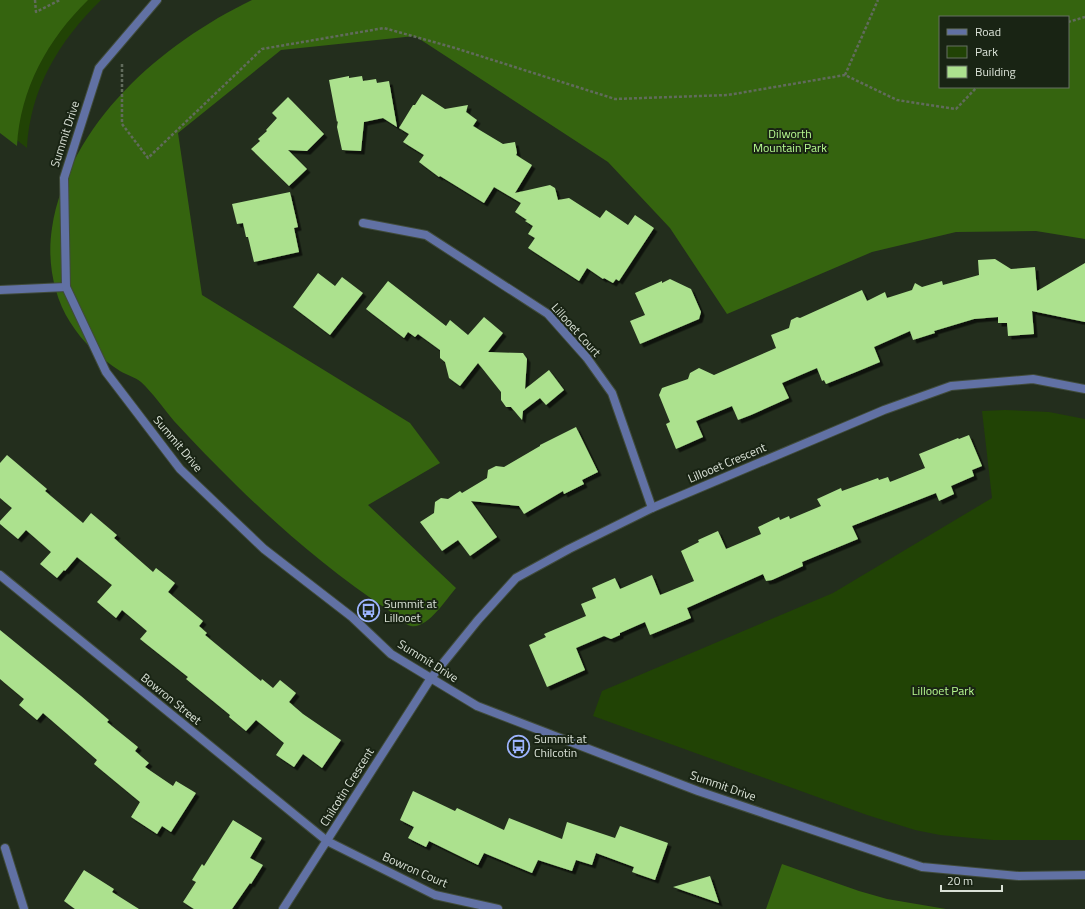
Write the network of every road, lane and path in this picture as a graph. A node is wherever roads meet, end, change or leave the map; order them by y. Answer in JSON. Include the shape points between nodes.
{"nodes":[{"id":1,"x":35,"y":0,"type":"edge"},
{"id":2,"x":60,"y":0,"type":"edge"},
{"id":3,"x":157,"y":0,"type":"edge"},
{"id":4,"x":878,"y":0,"type":"edge"},
{"id":5,"x":1085,"y":17,"type":"edge"},
{"id":6,"x":1069,"y":22,"type":"edge"},
{"id":7,"x":122,"y":42,"type":"junction"},
{"id":8,"x":845,"y":75,"type":"junction"},
{"id":9,"x":976,"y":88,"type":"edge"},
{"id":10,"x":363,"y":223,"type":"dead end"},
{"id":11,"x":66,"y":286,"type":"junction"},
{"id":12,"x":0,"y":290,"type":"edge"},
{"id":13,"x":1085,"y":388,"type":"edge"},
{"id":14,"x":652,"y":508,"type":"junction"},
{"id":15,"x":0,"y":575,"type":"edge"},
{"id":16,"x":431,"y":678,"type":"junction"},
{"id":17,"x":327,"y":841,"type":"junction"},
{"id":18,"x":5,"y":848,"type":"dead end"},
{"id":19,"x":1085,"y":875,"type":"edge"},
{"id":20,"x":24,"y":909,"type":"edge"},
{"id":21,"x":283,"y":909,"type":"edge"},
{"id":22,"x":498,"y":909,"type":"edge"}],
"edges":[{"from":1,"to":2,"type":"path","via":[[36,12]]},
{"from":3,"to":7,"type":"street","name":"Summit Drive"},
{"from":4,"to":8,"type":"path"},
{"from":5,"to":6,"type":"path"},
{"from":7,"to":8,"type":"path","via":[[122,124],[148,158],[262,49],[384,28],[615,99],[728,95]]},
{"from":7,"to":11,"type":"street","name":"Summit Drive","via":[[99,68],[64,178]]},
{"from":8,"to":9,"type":"path","via":[[897,100],[956,109]]},
{"from":10,"to":14,"type":"street","name":"Lillooet Court","via":[[426,235],[548,314],[587,358],[612,393]]},
{"from":11,"to":12,"type":"street"},
{"from":11,"to":16,"type":"street","name":"Summit Drive","via":[[106,372],[180,469],[264,549],[352,617],[391,654]]},
{"from":13,"to":14,"type":"street","name":"Lillooet Crescent","via":[[1033,379],[951,386],[884,410]]},
{"from":14,"to":16,"type":"street","name":"Lillooet Crescent","via":[[516,578]]},
{"from":15,"to":17,"type":"street","name":"Bowron Street"},
{"from":16,"to":17,"type":"street","name":"Chilcotin Crescent"},
{"from":16,"to":19,"type":"street","name":"Summit Drive","via":[[484,709],[698,791],[922,867],[1019,876]]},
{"from":17,"to":21,"type":"street","name":"Chilcotin Crescent"},
{"from":17,"to":22,"type":"street","name":"Bowron Court","via":[[435,895]]},
{"from":18,"to":20,"type":"street"}]}
